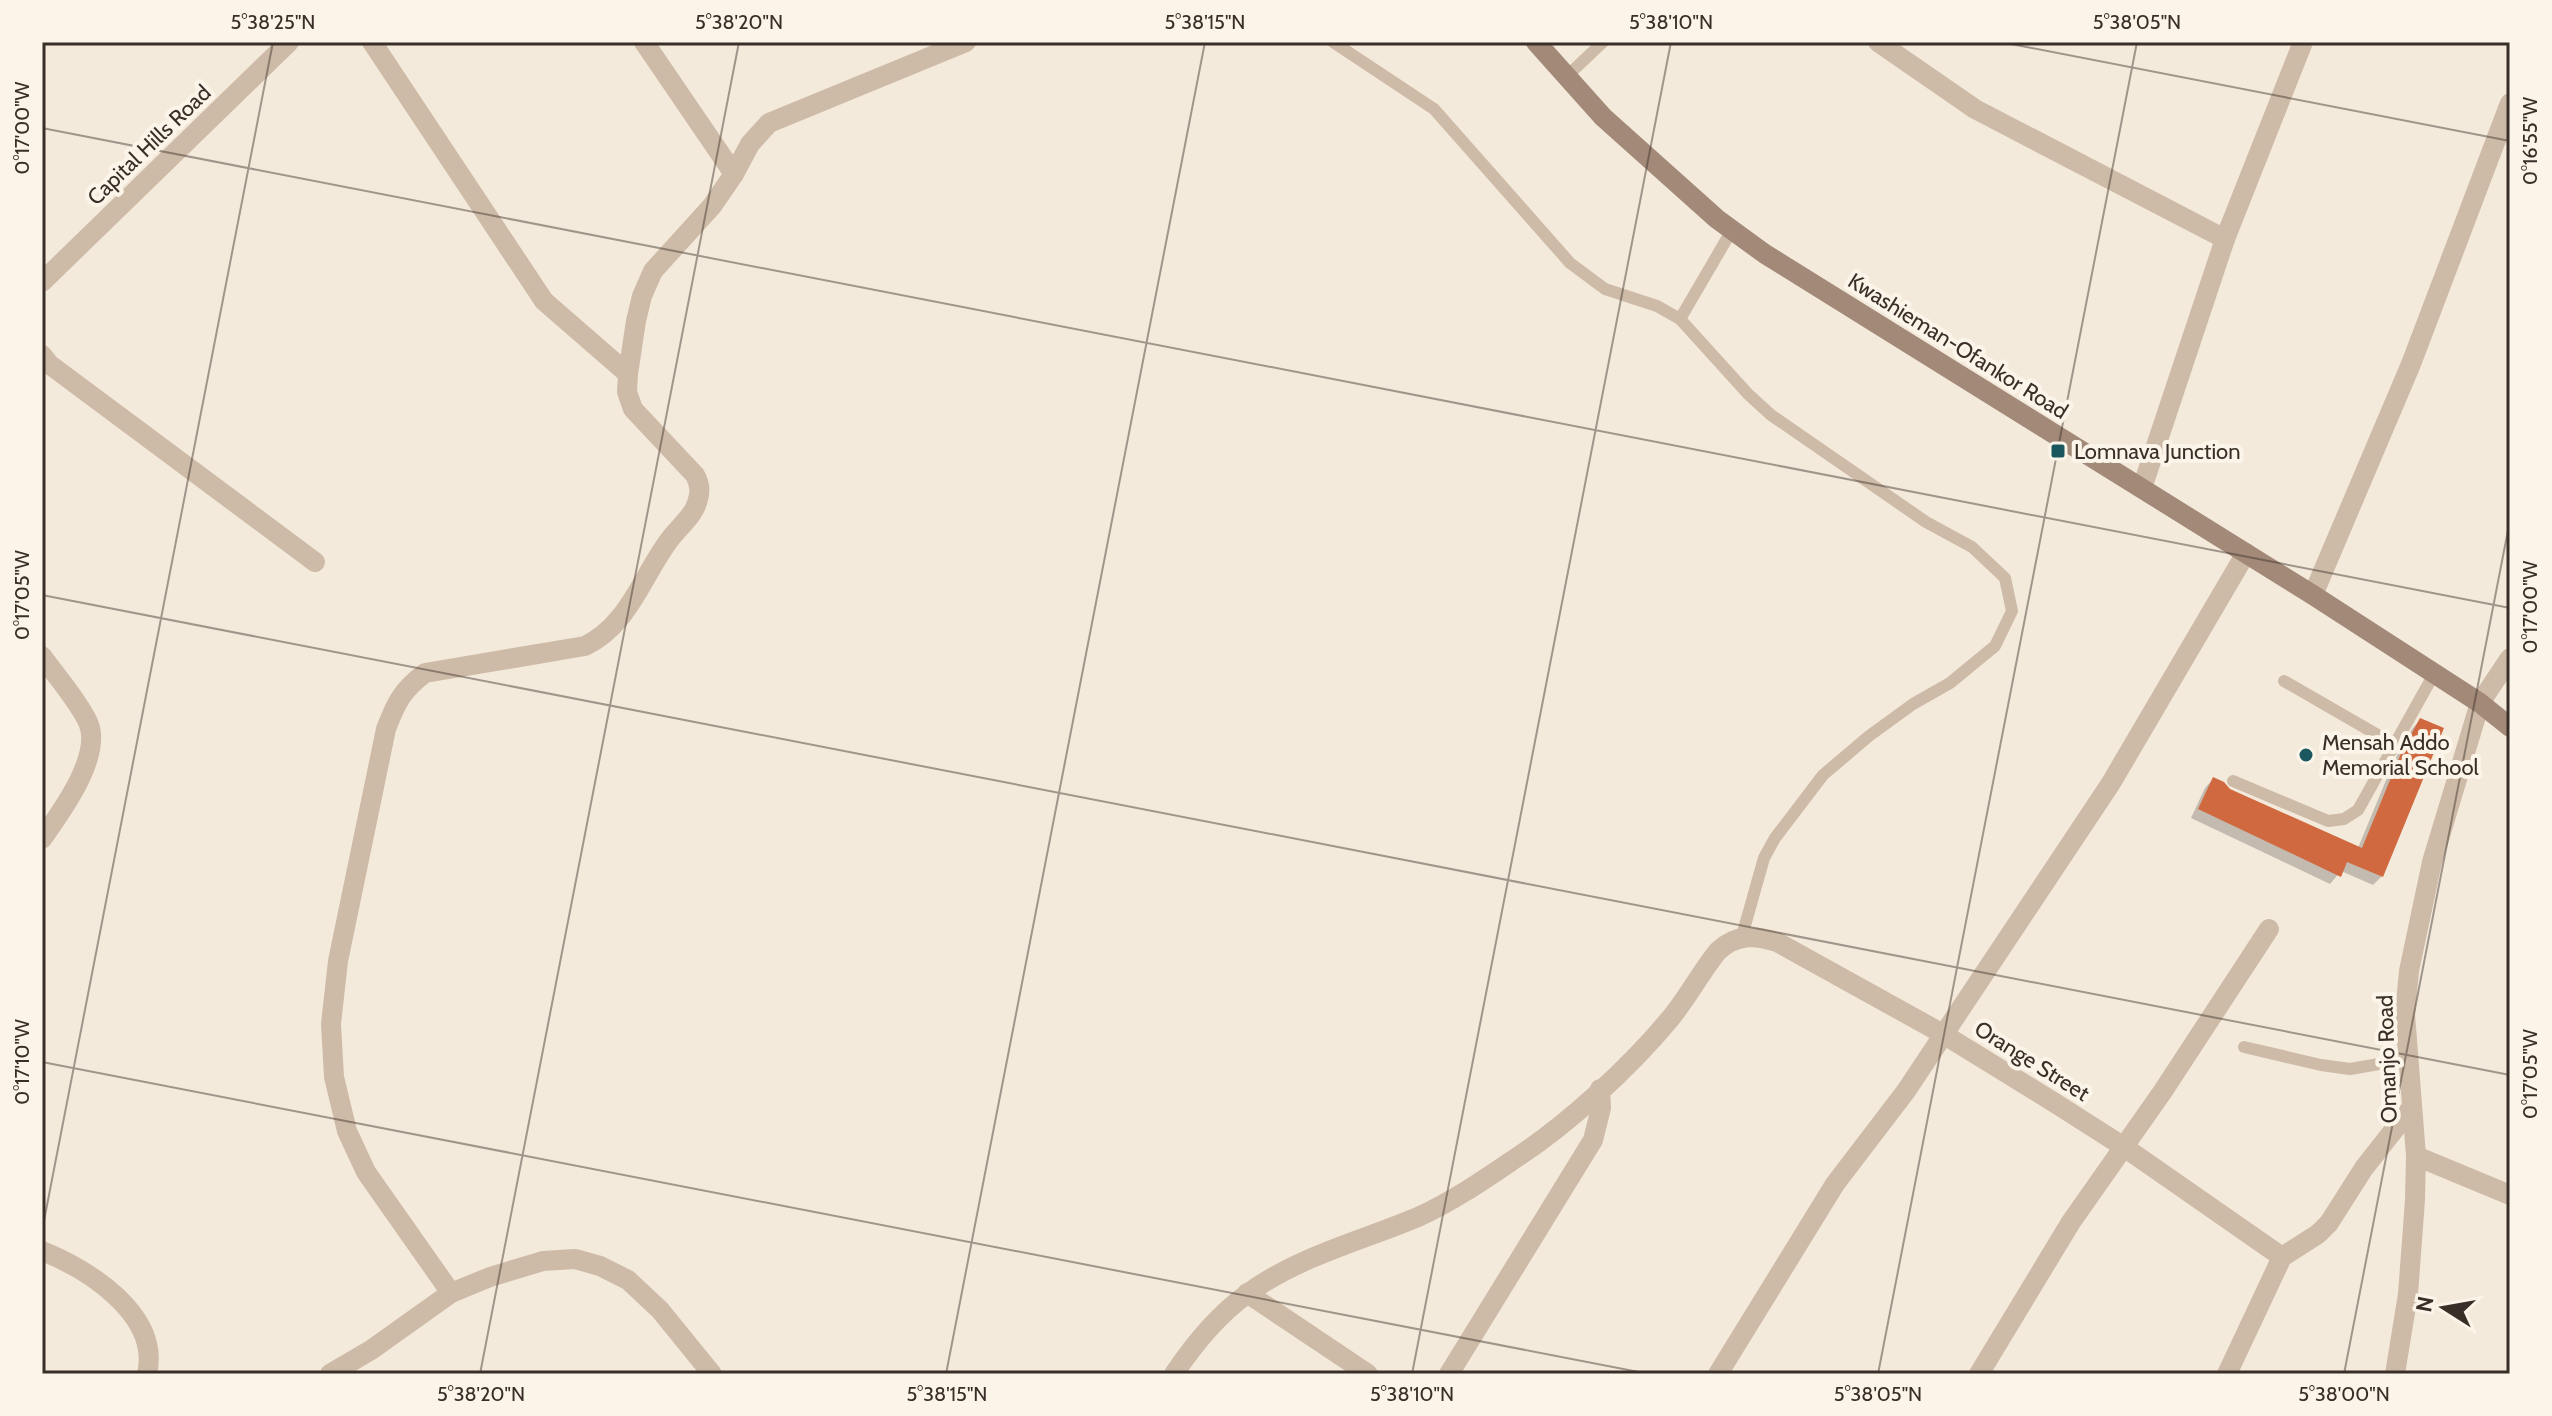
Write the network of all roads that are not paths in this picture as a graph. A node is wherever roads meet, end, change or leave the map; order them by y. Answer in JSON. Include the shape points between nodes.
{"nodes":[{"id":1,"x":289,"y":42,"type":"edge"},
{"id":2,"x":372,"y":42,"type":"edge"},
{"id":3,"x":644,"y":42,"type":"edge"},
{"id":4,"x":905,"y":42,"type":"edge"},
{"id":5,"x":966,"y":42,"type":"edge"},
{"id":6,"x":1333,"y":42,"type":"edge"},
{"id":7,"x":1536,"y":42,"type":"edge"},
{"id":8,"x":1603,"y":42,"type":"edge"},
{"id":9,"x":1878,"y":42,"type":"edge"},
{"id":10,"x":2303,"y":42,"type":"edge"},
{"id":11,"x":917,"y":60,"type":"junction"},
{"id":12,"x":1566,"y":77,"type":"junction"},
{"id":13,"x":2510,"y":103,"type":"edge"},
{"id":14,"x":734,"y":174,"type":"junction"},
{"id":15,"x":1732,"y":230,"type":"junction"},
{"id":16,"x":2225,"y":239,"type":"junction"},
{"id":17,"x":42,"y":282,"type":"edge"},
{"id":18,"x":1680,"y":319,"type":"junction"},
{"id":19,"x":42,"y":355,"type":"edge"},
{"id":20,"x":628,"y":374,"type":"junction"},
{"id":21,"x":2142,"y":488,"type":"junction"},
{"id":22,"x":2246,"y":553,"type":"junction"},
{"id":23,"x":315,"y":562,"type":"dead end"},
{"id":24,"x":2313,"y":595,"type":"junction"},
{"id":25,"x":42,"y":656,"type":"edge"},
{"id":26,"x":2510,"y":658,"type":"edge"},
{"id":27,"x":2434,"y":674,"type":"junction"},
{"id":28,"x":2284,"y":681,"type":"dead end"},
{"id":29,"x":2480,"y":703,"type":"junction"},
{"id":30,"x":2510,"y":727,"type":"edge"},
{"id":31,"x":2395,"y":745,"type":"junction"},
{"id":32,"x":2233,"y":781,"type":"dead end"},
{"id":33,"x":42,"y":839,"type":"edge"},
{"id":34,"x":2269,"y":929,"type":"dead end"},
{"id":35,"x":1742,"y":936,"type":"junction"},
{"id":36,"x":1943,"y":1034,"type":"junction"},
{"id":37,"x":2244,"y":1047,"type":"dead end"},
{"id":38,"x":2408,"y":1059,"type":"junction"},
{"id":39,"x":1600,"y":1089,"type":"junction"},
{"id":40,"x":2412,"y":1107,"type":"junction"},
{"id":41,"x":2124,"y":1147,"type":"junction"},
{"id":42,"x":2416,"y":1156,"type":"junction"},
{"id":43,"x":2510,"y":1195,"type":"edge"},
{"id":44,"x":42,"y":1251,"type":"edge"},
{"id":45,"x":2282,"y":1257,"type":"junction"},
{"id":46,"x":451,"y":1293,"type":"junction"},
{"id":47,"x":1247,"y":1293,"type":"junction"},
{"id":48,"x":1172,"y":1373,"type":"edge"},
{"id":49,"x":147,"y":1374,"type":"edge"},
{"id":50,"x":330,"y":1374,"type":"edge"},
{"id":51,"x":712,"y":1374,"type":"edge"},
{"id":52,"x":1368,"y":1374,"type":"edge"},
{"id":53,"x":1449,"y":1374,"type":"edge"},
{"id":54,"x":1718,"y":1374,"type":"edge"},
{"id":55,"x":1979,"y":1374,"type":"edge"},
{"id":56,"x":2227,"y":1374,"type":"edge"},
{"id":57,"x":2395,"y":1374,"type":"edge"}],
"edges":[{"from":1,"to":17,"type":"street","name":"Capital Hills Road"},
{"from":2,"to":20,"type":"street","via":[[544,301]]},
{"from":3,"to":14,"type":"street"},
{"from":4,"to":11,"type":"street"},
{"from":5,"to":11,"type":"street"},
{"from":6,"to":18,"type":"lane","via":[[1434,109],[1585,276]]},
{"from":7,"to":12,"type":"main road","name":"Kwashieman-Ofankor Road"},
{"from":8,"to":12,"type":"lane"},
{"from":9,"to":16,"type":"street","via":[[1975,109]]},
{"from":10,"to":16,"type":"street"},
{"from":11,"to":14,"type":"street","via":[[769,123]]},
{"from":12,"to":15,"type":"main road","name":"Kwashieman-Ofankor Road","via":[[1603,117]]},
{"from":13,"to":24,"type":"street","via":[[2411,364]]},
{"from":14,"to":20,"type":"street","via":[[653,271],[642,296]]},
{"from":15,"to":18,"type":"lane"},
{"from":15,"to":21,"type":"main road","name":"Kwashieman-Ofankor Road"},
{"from":16,"to":21,"type":"street"},
{"from":18,"to":35,"type":"lane","via":[[1771,415],[1901,506],[1972,547],[2005,578],[2012,611],[1995,646],[1823,775],[1764,858]]},
{"from":19,"to":23,"type":"street"},
{"from":20,"to":46,"type":"street","via":[[633,409],[698,480],[694,510],[668,541],[627,610],[598,640],[425,673],[407,686],[386,729],[338,961],[331,1024],[334,1077],[347,1131],[366,1172]]},
{"from":21,"to":22,"type":"main road","name":"Kwashieman-Ofankor Road"},
{"from":22,"to":24,"type":"main road","name":"Kwashieman-Ofankor Road"},
{"from":22,"to":36,"type":"street","via":[[2111,783]]},
{"from":24,"to":27,"type":"main road","name":"Kwashieman-Ofankor Road"},
{"from":25,"to":33,"type":"street","via":[[89,725],[91,749],[69,799]]},
{"from":26,"to":29,"type":"street","name":"Omanjo Road"},
{"from":27,"to":29,"type":"main road","name":"Kwashieman-Ofankor Road"},
{"from":27,"to":31,"type":"lane"},
{"from":28,"to":31,"type":"lane"},
{"from":29,"to":30,"type":"main road","name":"Kwashieman-Ofankor Road"},
{"from":29,"to":38,"type":"street","name":"Omanjo Road","via":[[2419,917],[2405,1014]]},
{"from":31,"to":32,"type":"lane","via":[[2358,810],[2344,819],[2328,821]]},
{"from":34,"to":41,"type":"street"},
{"from":35,"to":36,"type":"street","name":"Orange Street","via":[[1777,942]]},
{"from":35,"to":39,"type":"street","via":[[1718,951],[1671,1018]]},
{"from":36,"to":41,"type":"street","name":"Orange Street"},
{"from":36,"to":54,"type":"street","via":[[1835,1184]]},
{"from":37,"to":38,"type":"lane","via":[[2350,1069]]},
{"from":38,"to":40,"type":"street","name":"Omanjo Road"},
{"from":39,"to":47,"type":"street","via":[[1518,1157],[1421,1216],[1318,1256]]},
{"from":39,"to":53,"type":"street","via":[[1593,1140]]},
{"from":40,"to":42,"type":"street","name":"Omanjo Road"},
{"from":40,"to":45,"type":"street","via":[[2329,1223]]},
{"from":41,"to":45,"type":"street","name":"Orange Street"},
{"from":41,"to":55,"type":"street","via":[[2071,1222]]},
{"from":42,"to":43,"type":"street"},
{"from":42,"to":57,"type":"street","name":"Omanjo Road","via":[[2408,1294]]},
{"from":44,"to":49,"type":"street","via":[[108,1290],[133,1317],[145,1339]]},
{"from":45,"to":56,"type":"street"},
{"from":46,"to":50,"type":"street"},
{"from":46,"to":51,"type":"street","via":[[543,1261],[575,1259],[600,1266],[628,1280],[660,1310]]},
{"from":47,"to":48,"type":"street","via":[[1215,1321]]},
{"from":47,"to":52,"type":"street"}]}
